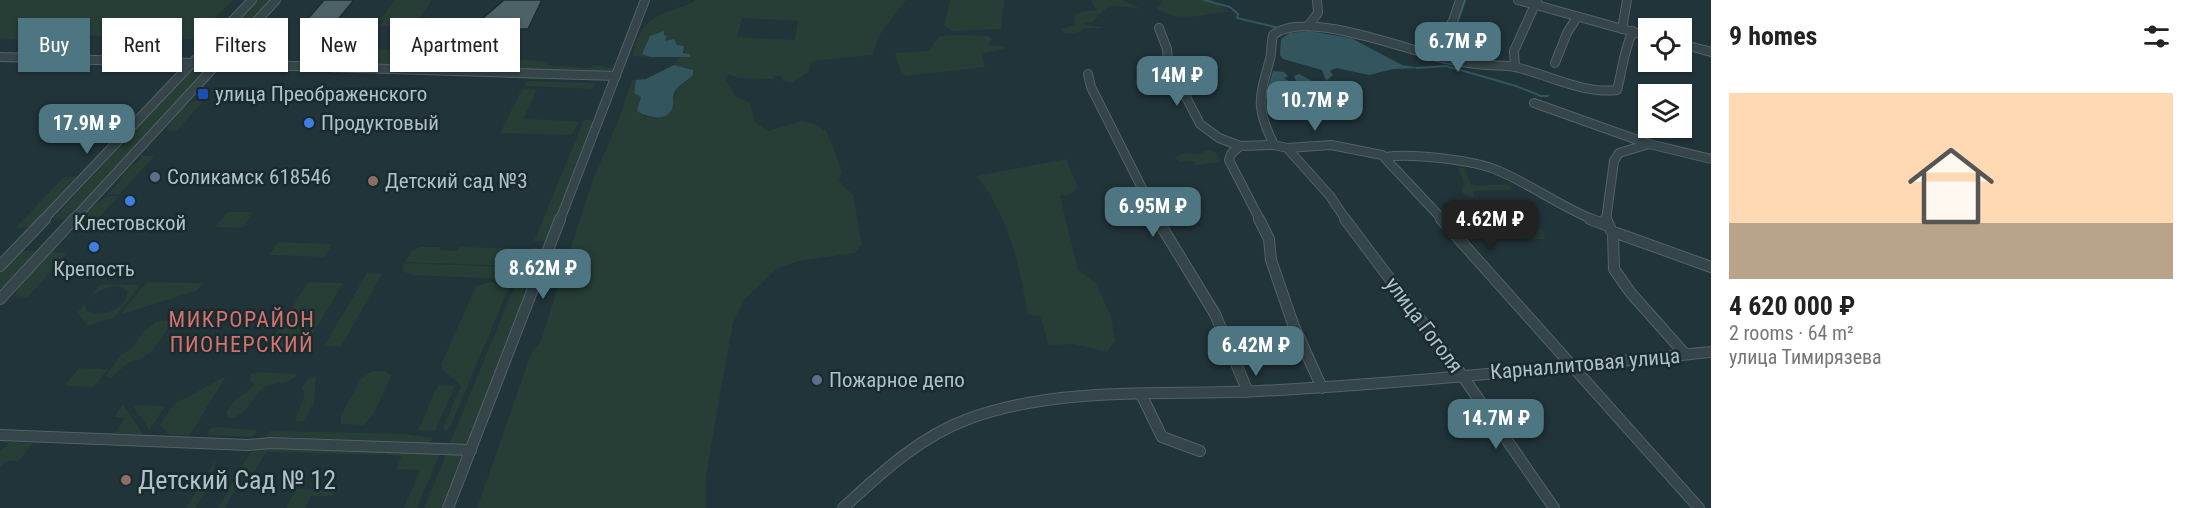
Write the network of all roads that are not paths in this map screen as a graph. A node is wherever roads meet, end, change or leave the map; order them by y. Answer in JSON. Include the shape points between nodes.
{"nodes":[{"id":1,"x":252,"y":0,"type":"edge"},
{"id":2,"x":276,"y":0,"type":"edge"},
{"id":3,"x":645,"y":0,"type":"edge"},
{"id":4,"x":1317,"y":0,"type":"edge"},
{"id":5,"x":1460,"y":0,"type":"edge"},
{"id":6,"x":1518,"y":0,"type":"edge"},
{"id":7,"x":1627,"y":0,"type":"edge"},
{"id":8,"x":1536,"y":2,"type":"edge"},
{"id":9,"x":1577,"y":17,"type":"junction"},
{"id":10,"x":235,"y":18,"type":"edge"},
{"id":11,"x":259,"y":18,"type":"edge"},
{"id":12,"x":1308,"y":26,"type":"junction"},
{"id":13,"x":1159,"y":28,"type":"dead end"},
{"id":14,"x":1622,"y":29,"type":"junction"},
{"id":15,"x":1633,"y":31,"type":"junction"},
{"id":16,"x":1638,"y":33,"type":"edge"},
{"id":17,"x":1692,"y":47,"type":"edge"},
{"id":18,"x":1711,"y":52,"type":"edge"},
{"id":19,"x":1430,"y":54,"type":"junction"},
{"id":20,"x":0,"y":57,"type":"edge"},
{"id":21,"x":194,"y":62,"type":"joint"},
{"id":22,"x":1555,"y":63,"type":"dead end"},
{"id":23,"x":288,"y":65,"type":"edge"},
{"id":24,"x":1515,"y":67,"type":"junction"},
{"id":25,"x":210,"y":72,"type":"edge"},
{"id":26,"x":1088,"y":74,"type":"dead end"},
{"id":27,"x":615,"y":76,"type":"junction"},
{"id":28,"x":1534,"y":103,"type":"dead end"},
{"id":29,"x":1648,"y":144,"type":"junction"},
{"id":30,"x":1274,"y":145,"type":"junction"},
{"id":31,"x":1240,"y":146,"type":"junction"},
{"id":32,"x":1287,"y":148,"type":"junction"},
{"id":33,"x":1385,"y":157,"type":"junction"},
{"id":34,"x":1711,"y":159,"type":"edge"},
{"id":35,"x":1610,"y":229,"type":"junction"},
{"id":36,"x":0,"y":266,"type":"edge"},
{"id":37,"x":1711,"y":267,"type":"edge"},
{"id":38,"x":0,"y":299,"type":"edge"},
{"id":39,"x":1711,"y":352,"type":"edge"},
{"id":40,"x":1685,"y":354,"type":"junction"},
{"id":41,"x":1574,"y":365,"type":"junction"},
{"id":42,"x":1462,"y":375,"type":"junction"},
{"id":43,"x":1322,"y":388,"type":"junction"},
{"id":44,"x":1248,"y":392,"type":"junction"},
{"id":45,"x":1141,"y":394,"type":"junction"},
{"id":46,"x":0,"y":435,"type":"edge"},
{"id":47,"x":471,"y":450,"type":"junction"},
{"id":48,"x":1200,"y":451,"type":"dead end"},
{"id":49,"x":448,"y":508,"type":"edge"},
{"id":50,"x":843,"y":508,"type":"edge"},
{"id":51,"x":1554,"y":508,"type":"edge"},
{"id":52,"x":1699,"y":508,"type":"edge"}],
"edges":[{"from":1,"to":10,"type":"street"},
{"from":2,"to":11,"type":"street"},
{"from":3,"to":27,"type":"street"},
{"from":4,"to":12,"type":"street","via":[[1318,13]]},
{"from":5,"to":19,"type":"street","via":[[1453,21]]},
{"from":6,"to":8,"type":"street"},
{"from":7,"to":14,"type":"street"},
{"from":8,"to":9,"type":"street"},
{"from":8,"to":24,"type":"street","via":[[1514,51]]},
{"from":9,"to":14,"type":"street"},
{"from":9,"to":22,"type":"street"},
{"from":12,"to":19,"type":"street","via":[[1362,35]]},
{"from":12,"to":30,"type":"street","via":[[1284,28],[1272,38],[1258,100]]},
{"from":13,"to":31,"type":"street","via":[[1168,62],[1200,124]]},
{"from":14,"to":15,"type":"street"},
{"from":15,"to":16,"type":"street"},
{"from":15,"to":24,"type":"street","via":[[1623,53],[1625,62],[1617,90],[1611,92]]},
{"from":17,"to":18,"type":"street"},
{"from":19,"to":24,"type":"street","via":[[1482,65]]},
{"from":20,"to":21,"type":"street"},
{"from":21,"to":36,"type":"street"},
{"from":23,"to":27,"type":"street"},
{"from":25,"to":38,"type":"street"},
{"from":26,"to":44,"type":"street","via":[[1090,87],[1158,221],[1215,314]]},
{"from":27,"to":47,"type":"street"},
{"from":28,"to":29,"type":"street"},
{"from":29,"to":34,"type":"street"},
{"from":29,"to":35,"type":"street","via":[[1619,153],[1614,161],[1606,222]]},
{"from":30,"to":31,"type":"street"},
{"from":30,"to":32,"type":"street"},
{"from":31,"to":43,"type":"street","via":[[1229,160],[1269,239],[1271,260],[1293,324]]},
{"from":32,"to":33,"type":"street","via":[[1331,145]]},
{"from":32,"to":42,"type":"street","name":"улица Гоголя","via":[[1330,196]]},
{"from":33,"to":35,"type":"street","via":[[1400,155],[1498,170]]},
{"from":33,"to":41,"type":"street"},
{"from":35,"to":37,"type":"street"},
{"from":35,"to":40,"type":"street","via":[[1614,269],[1620,280]]},
{"from":39,"to":40,"type":"street","name":"Карналлитовая улица"},
{"from":40,"to":41,"type":"street","name":"Карналлитовая улица"},
{"from":41,"to":42,"type":"street","name":"Карналлитовая улица"},
{"from":41,"to":52,"type":"street"},
{"from":42,"to":43,"type":"street","name":"Карналлитовая улица"},
{"from":42,"to":51,"type":"street","name":"улица Гоголя"},
{"from":43,"to":44,"type":"street","name":"Карналлитовая улица"},
{"from":44,"to":45,"type":"street","name":"Карналлитовая улица"},
{"from":45,"to":48,"type":"street","via":[[1162,437]]},
{"from":45,"to":50,"type":"street","name":"Карналлитовая улица","via":[[1040,401],[1004,407],[965,420],[917,447]]},
{"from":46,"to":47,"type":"street"},
{"from":47,"to":49,"type":"street"}]}
